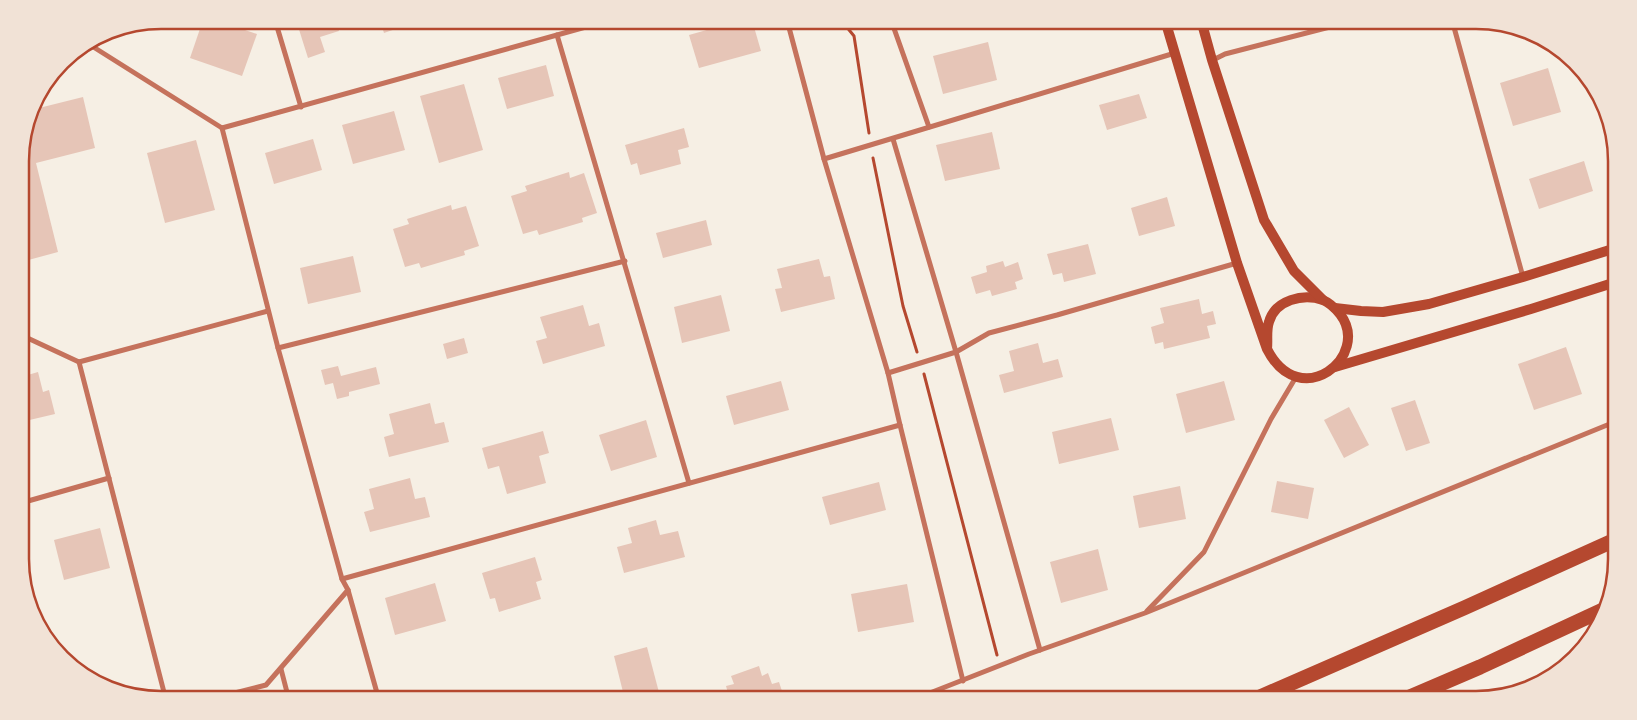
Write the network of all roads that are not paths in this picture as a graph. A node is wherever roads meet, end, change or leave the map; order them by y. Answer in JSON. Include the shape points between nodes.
{"nodes":[{"id":1,"x":278,"y":29,"type":"edge"},
{"id":2,"x":579,"y":29,"type":"edge"},
{"id":3,"x":789,"y":29,"type":"edge"},
{"id":4,"x":893,"y":29,"type":"edge"},
{"id":5,"x":1168,"y":29,"type":"edge"},
{"id":6,"x":1203,"y":29,"type":"edge"},
{"id":7,"x":1322,"y":29,"type":"edge"},
{"id":8,"x":1454,"y":29,"type":"edge"},
{"id":9,"x":557,"y":35,"type":"junction"},
{"id":10,"x":94,"y":47,"type":"edge"},
{"id":11,"x":1175,"y":53,"type":"junction"},
{"id":12,"x":1212,"y":60,"type":"junction"},
{"id":13,"x":301,"y":107,"type":"junction"},
{"id":14,"x":929,"y":127,"type":"junction"},
{"id":15,"x":222,"y":128,"type":"junction"},
{"id":16,"x":893,"y":139,"type":"junction"},
{"id":17,"x":824,"y":159,"type":"junction"},
{"id":18,"x":1608,"y":252,"type":"edge"},
{"id":19,"x":625,"y":261,"type":"junction"},
{"id":20,"x":1237,"y":263,"type":"junction"},
{"id":21,"x":1523,"y":277,"type":"junction"},
{"id":22,"x":1608,"y":285,"type":"edge"},
{"id":23,"x":1324,"y":300,"type":"junction"},
{"id":24,"x":1335,"y":308,"type":"junction"},
{"id":25,"x":268,"y":311,"type":"junction"},
{"id":26,"x":29,"y":340,"type":"edge"},
{"id":27,"x":278,"y":348,"type":"junction"},
{"id":28,"x":1267,"y":349,"type":"junction"},
{"id":29,"x":956,"y":352,"type":"junction"},
{"id":30,"x":80,"y":362,"type":"junction"},
{"id":31,"x":1334,"y":368,"type":"junction"},
{"id":32,"x":888,"y":373,"type":"junction"},
{"id":33,"x":1296,"y":377,"type":"junction"},
{"id":34,"x":900,"y":425,"type":"junction"},
{"id":35,"x":1608,"y":425,"type":"edge"},
{"id":36,"x":109,"y":478,"type":"junction"},
{"id":37,"x":689,"y":483,"type":"junction"},
{"id":38,"x":29,"y":502,"type":"edge"},
{"id":39,"x":1608,"y":537,"type":"edge"},
{"id":40,"x":1608,"y":542,"type":"edge"},
{"id":41,"x":1565,"y":562,"type":"junction"},
{"id":42,"x":342,"y":579,"type":"junction"},
{"id":43,"x":348,"y":590,"type":"junction"},
{"id":44,"x":1145,"y":613,"type":"junction"},
{"id":45,"x":1596,"y":613,"type":"edge"},
{"id":46,"x":1040,"y":650,"type":"junction"},
{"id":47,"x":281,"y":668,"type":"junction"},
{"id":48,"x":963,"y":680,"type":"junction"},
{"id":49,"x":164,"y":691,"type":"edge"},
{"id":50,"x":245,"y":691,"type":"edge"},
{"id":51,"x":287,"y":691,"type":"edge"},
{"id":52,"x":376,"y":691,"type":"edge"},
{"id":53,"x":935,"y":691,"type":"edge"},
{"id":54,"x":1274,"y":691,"type":"edge"},
{"id":55,"x":1424,"y":691,"type":"edge"}],
"edges":[{"from":1,"to":13,"type":"street"},
{"from":2,"to":9,"type":"street"},
{"from":3,"to":17,"type":"street"},
{"from":4,"to":14,"type":"street"},
{"from":5,"to":11,"type":"main road"},
{"from":6,"to":12,"type":"main road"},
{"from":7,"to":12,"type":"street"},
{"from":8,"to":21,"type":"street"},
{"from":9,"to":13,"type":"street"},
{"from":9,"to":19,"type":"street"},
{"from":10,"to":15,"type":"street"},
{"from":11,"to":14,"type":"street"},
{"from":11,"to":20,"type":"main road"},
{"from":12,"to":23,"type":"main road","via":[[1264,220],[1294,271]]},
{"from":13,"to":15,"type":"street"},
{"from":14,"to":16,"type":"street"},
{"from":15,"to":25,"type":"street"},
{"from":16,"to":17,"type":"street"},
{"from":16,"to":29,"type":"street"},
{"from":17,"to":32,"type":"street"},
{"from":18,"to":21,"type":"main road"},
{"from":19,"to":27,"type":"street"},
{"from":19,"to":37,"type":"street"},
{"from":20,"to":28,"type":"main road"},
{"from":20,"to":29,"type":"street","via":[[989,333]]},
{"from":21,"to":24,"type":"main road","via":[[1429,304],[1383,312]]},
{"from":22,"to":31,"type":"main road"},
{"from":23,"to":24,"type":"main road"},
{"from":23,"to":28,"type":"main road","via":[[1298,297],[1285,302],[1268,322]]},
{"from":24,"to":31,"type":"main road","via":[[1343,318],[1347,344],[1343,357]]},
{"from":25,"to":27,"type":"street"},
{"from":25,"to":30,"type":"street"},
{"from":26,"to":30,"type":"street"},
{"from":27,"to":42,"type":"street"},
{"from":28,"to":33,"type":"main road","via":[[1273,362]]},
{"from":29,"to":32,"type":"street"},
{"from":29,"to":46,"type":"street"},
{"from":30,"to":36,"type":"street"},
{"from":31,"to":33,"type":"main road","via":[[1323,375]]},
{"from":32,"to":34,"type":"street"},
{"from":33,"to":44,"type":"street","via":[[1271,419],[1204,552]]},
{"from":34,"to":37,"type":"street"},
{"from":34,"to":48,"type":"street"},
{"from":35,"to":44,"type":"street"},
{"from":36,"to":38,"type":"street"},
{"from":36,"to":49,"type":"street"},
{"from":37,"to":42,"type":"street"},
{"from":39,"to":41,"type":"highway"},
{"from":40,"to":41,"type":"highway"},
{"from":41,"to":54,"type":"highway"},
{"from":42,"to":43,"type":"street"},
{"from":43,"to":47,"type":"street"},
{"from":43,"to":52,"type":"street"},
{"from":44,"to":46,"type":"street"},
{"from":45,"to":55,"type":"highway"},
{"from":46,"to":48,"type":"street"},
{"from":47,"to":50,"type":"street","via":[[266,686]]},
{"from":47,"to":51,"type":"street"},
{"from":48,"to":53,"type":"street"}]}
